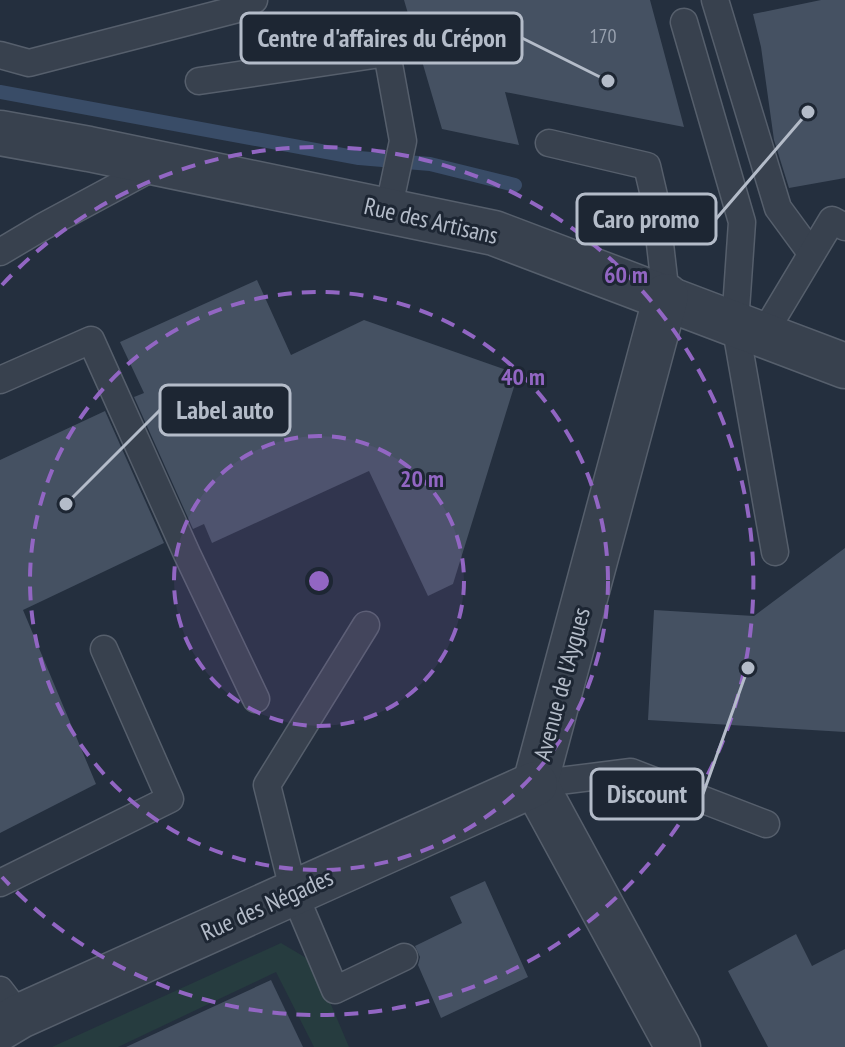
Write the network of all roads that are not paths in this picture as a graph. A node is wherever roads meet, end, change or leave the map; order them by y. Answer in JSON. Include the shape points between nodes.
{"nodes":[{"id":1,"x":254,"y":0,"type":"edge"},
{"id":2,"x":715,"y":0,"type":"edge"},
{"id":3,"x":684,"y":22,"type":"dead end"},
{"id":4,"x":0,"y":55,"type":"edge"},
{"id":5,"x":199,"y":81,"type":"dead end"},
{"id":6,"x":0,"y":133,"type":"edge"},
{"id":7,"x":549,"y":143,"type":"dead end"},
{"id":8,"x":161,"y":163,"type":"junction"},
{"id":9,"x":388,"y":211,"type":"junction"},
{"id":10,"x":845,"y":227,"type":"edge"},
{"id":11,"x":0,"y":252,"type":"edge"},
{"id":12,"x":811,"y":253,"type":"junction"},
{"id":13,"x":666,"y":296,"type":"junction"},
{"id":14,"x":749,"y":329,"type":"junction"},
{"id":15,"x":845,"y":366,"type":"edge"},
{"id":16,"x":0,"y":380,"type":"edge"},
{"id":17,"x":775,"y":552,"type":"dead end"},
{"id":18,"x":366,"y":625,"type":"dead end"},
{"id":19,"x":104,"y":649,"type":"dead end"},
{"id":20,"x":256,"y":699,"type":"dead end"},
{"id":21,"x":535,"y":784,"type":"junction"},
{"id":22,"x":766,"y":824,"type":"dead end"},
{"id":23,"x":0,"y":883,"type":"edge"},
{"id":24,"x":294,"y":893,"type":"junction"},
{"id":25,"x":404,"y":957,"type":"dead end"},
{"id":26,"x":7,"y":1011,"type":"edge"},
{"id":27,"x":678,"y":1047,"type":"edge"}],
"edges":[{"from":1,"to":4,"type":"lane","via":[[238,9],[29,63]]},
{"from":2,"to":12,"type":"lane","via":[[778,208]]},
{"from":3,"to":14,"type":"lane","via":[[742,222]]},
{"from":5,"to":9,"type":"lane","via":[[387,53],[403,141]]},
{"from":6,"to":8,"type":"street","name":"Rue des Artisans"},
{"from":7,"to":13,"type":"lane","via":[[647,166]]},
{"from":8,"to":9,"type":"street","name":"Rue des Artisans"},
{"from":8,"to":11,"type":"lane"},
{"from":9,"to":13,"type":"street","name":"Rue des Artisans","via":[[494,233]]},
{"from":10,"to":12,"type":"lane","via":[[832,220]]},
{"from":12,"to":14,"type":"lane"},
{"from":13,"to":14,"type":"street","name":"Rue des Artisans"},
{"from":13,"to":21,"type":"street","name":"Avenue de l'Aygues"},
{"from":14,"to":15,"type":"street","name":"Rue des Artisans"},
{"from":14,"to":17,"type":"lane"},
{"from":16,"to":20,"type":"lane","via":[[91,340]]},
{"from":18,"to":24,"type":"lane","via":[[267,785]]},
{"from":19,"to":23,"type":"lane","via":[[170,799]]},
{"from":21,"to":22,"type":"lane","via":[[631,772]]},
{"from":21,"to":24,"type":"street","name":"Rue des Négades"},
{"from":21,"to":27,"type":"street","name":"Avenue de l'Aygues"},
{"from":24,"to":25,"type":"lane","via":[[335,990]]},
{"from":24,"to":26,"type":"street","name":"Rue des Négades"}]}
